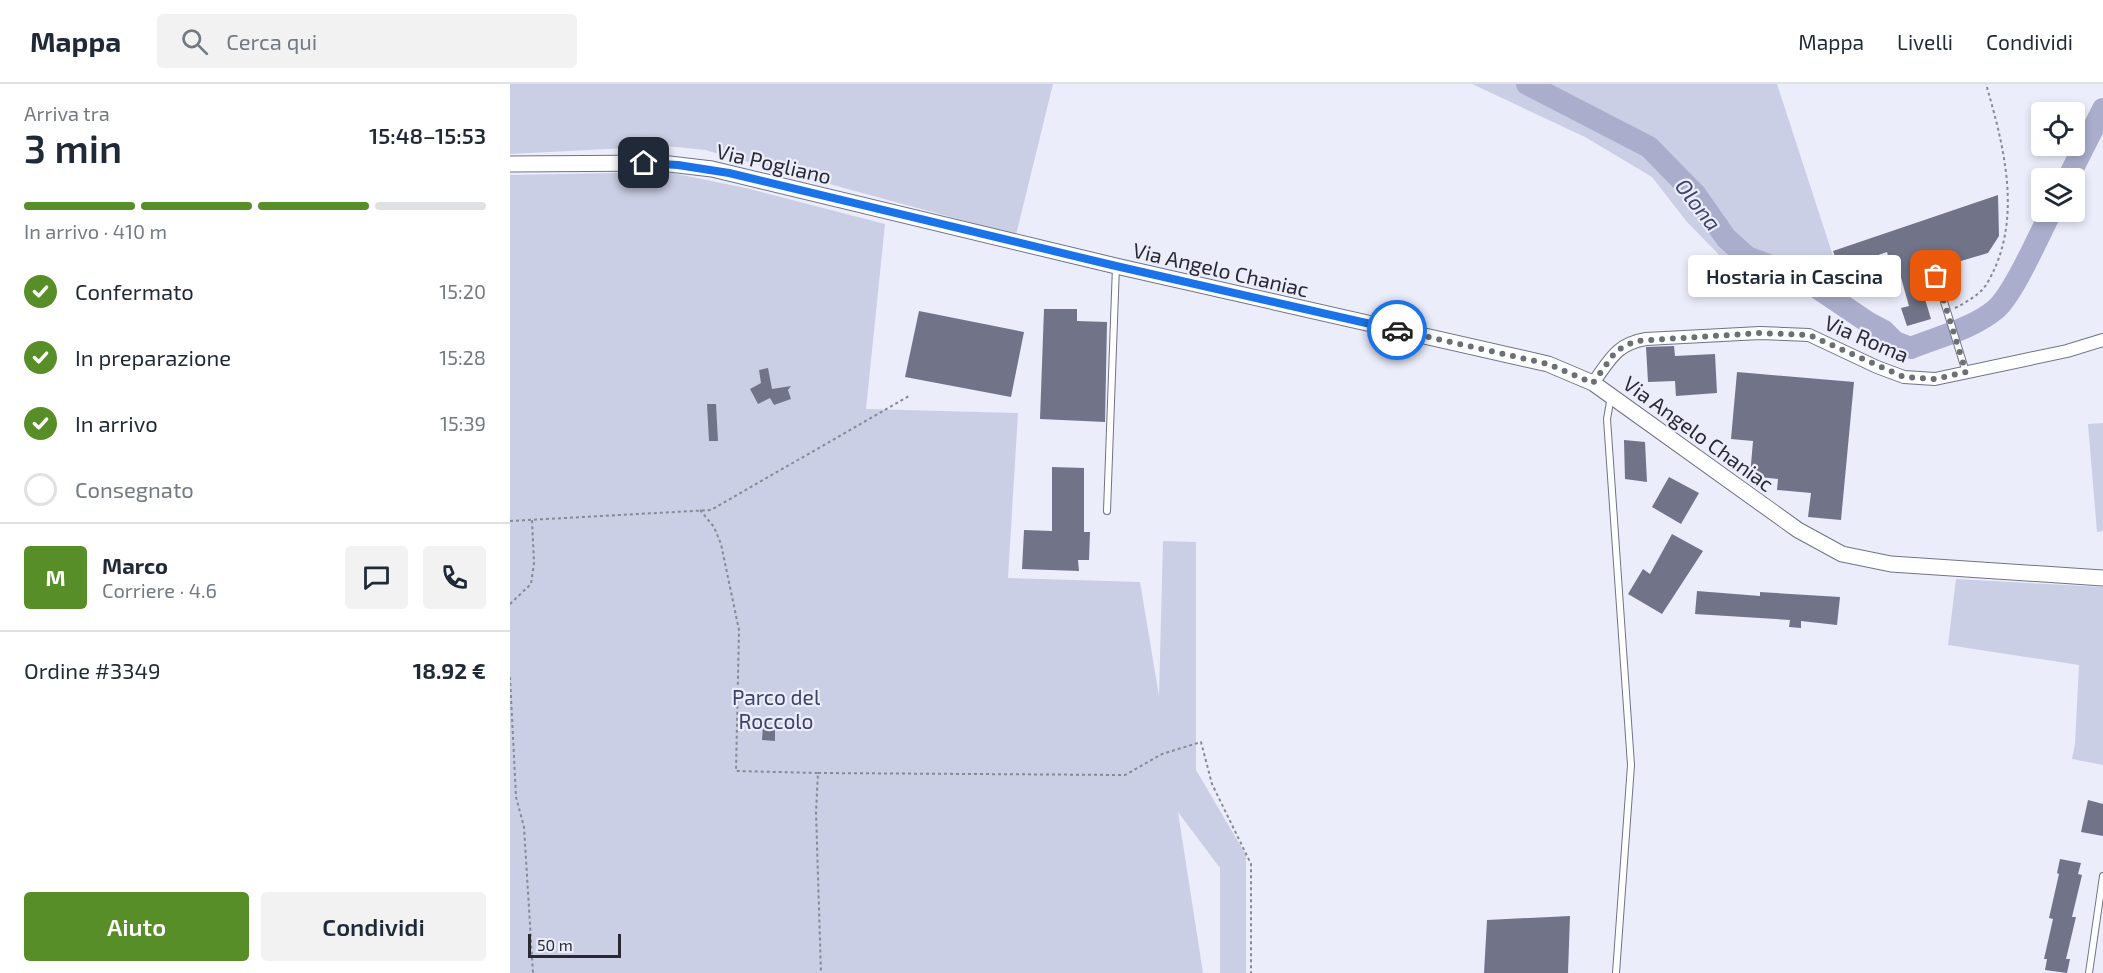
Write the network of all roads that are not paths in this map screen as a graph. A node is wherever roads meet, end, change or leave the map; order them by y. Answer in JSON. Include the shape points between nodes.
{"nodes":[{"id":1,"x":510,"y":164,"type":"edge"},
{"id":2,"x":1025,"y":243,"type":"joint"},
{"id":3,"x":1116,"y":266,"type":"junction"},
{"id":4,"x":1936,"y":276,"type":"dead end"},
{"id":5,"x":2103,"y":340,"type":"edge"},
{"id":6,"x":1966,"y":372,"type":"junction"},
{"id":7,"x":1593,"y":383,"type":"junction"},
{"id":8,"x":1611,"y":395,"type":"junction"},
{"id":9,"x":1107,"y":511,"type":"dead end"},
{"id":10,"x":2103,"y":578,"type":"edge"},
{"id":11,"x":2103,"y":876,"type":"edge"},
{"id":12,"x":2101,"y":899,"type":"edge"},
{"id":13,"x":1616,"y":973,"type":"edge"},
{"id":14,"x":2088,"y":973,"type":"edge"}],
"edges":[{"from":1,"to":2,"type":"street","name":"Via Pogliano","via":[[644,163],[695,167]]},
{"from":2,"to":3,"type":"street","name":"Via Angelo Chaniac"},
{"from":3,"to":7,"type":"street","name":"Via Angelo Chaniac","via":[[1548,364]]},
{"from":3,"to":9,"type":"lane"},
{"from":4,"to":6,"type":"lane"},
{"from":5,"to":6,"type":"street","name":"Via Roma"},
{"from":6,"to":7,"type":"street","name":"Via Roma","via":[[1935,379],[1904,377],[1809,335],[1760,333],[1635,341],[1616,351]]},
{"from":7,"to":8,"type":"street","name":"Via Angelo Chaniac"},
{"from":8,"to":10,"type":"street","name":"Via Angelo Chaniac","via":[[1798,530],[1842,554],[1891,564]]},
{"from":8,"to":13,"type":"lane","via":[[1607,419],[1631,765]]},
{"from":11,"to":12,"type":"lane"},
{"from":12,"to":14,"type":"lane"}]}
